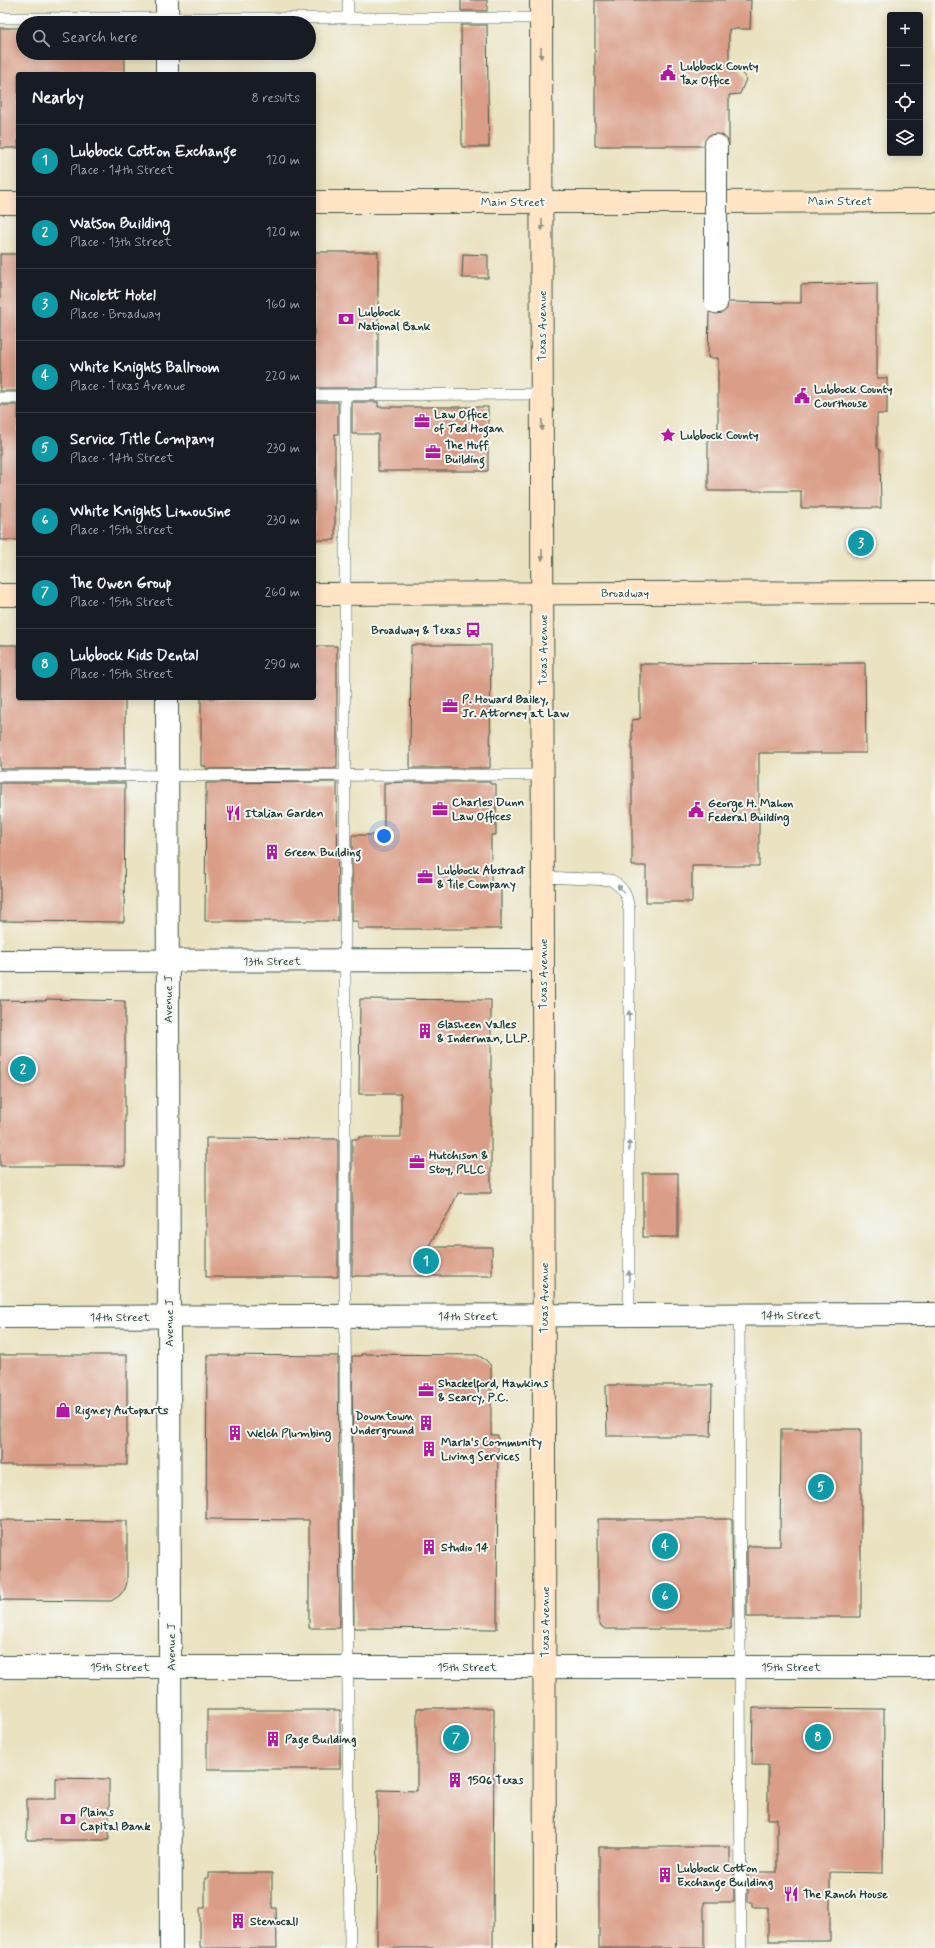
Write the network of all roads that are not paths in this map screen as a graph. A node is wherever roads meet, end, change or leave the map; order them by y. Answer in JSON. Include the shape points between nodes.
{"nodes":[{"id":1,"x":348,"y":0,"type":"edge"},
{"id":2,"x":541,"y":9,"type":"edge"},
{"id":3,"x":167,"y":14,"type":"edge"},
{"id":4,"x":84,"y":16,"type":"edge"},
{"id":5,"x":258,"y":16,"type":"edge"},
{"id":6,"x":316,"y":17,"type":"edge"},
{"id":7,"x":0,"y":18,"type":"edge"},
{"id":8,"x":16,"y":18,"type":"edge"},
{"id":9,"x":348,"y":18,"type":"junction"},
{"id":10,"x":167,"y":60,"type":"edge"},
{"id":11,"x":167,"y":72,"type":"edge"},
{"id":12,"x":716,"y":146,"type":"dead end"},
{"id":13,"x":935,"y":201,"type":"edge"},
{"id":14,"x":316,"y":202,"type":"edge"},
{"id":15,"x":542,"y":202,"type":"junction"},
{"id":16,"x":0,"y":203,"type":"edge"},
{"id":17,"x":16,"y":203,"type":"edge"},
{"id":18,"x":716,"y":302,"type":"dead end"},
{"id":19,"x":542,"y":394,"type":"junction"},
{"id":20,"x":316,"y":395,"type":"edge"},
{"id":21,"x":345,"y":395,"type":"junction"},
{"id":22,"x":0,"y":398,"type":"edge"},
{"id":23,"x":16,"y":398,"type":"edge"},
{"id":24,"x":935,"y":592,"type":"edge"},
{"id":25,"x":543,"y":593,"type":"junction"},
{"id":26,"x":16,"y":594,"type":"edge"},
{"id":27,"x":316,"y":594,"type":"edge"},
{"id":28,"x":346,"y":594,"type":"junction"},
{"id":29,"x":0,"y":595,"type":"edge"},
{"id":30,"x":166,"y":700,"type":"edge"},
{"id":31,"x":167,"y":775,"type":"junction"},
{"id":32,"x":345,"y":775,"type":"junction"},
{"id":33,"x":543,"y":775,"type":"junction"},
{"id":34,"x":0,"y":776,"type":"edge"},
{"id":35,"x":543,"y":877,"type":"junction"},
{"id":36,"x":344,"y":960,"type":"junction"},
{"id":37,"x":543,"y":960,"type":"junction"},
{"id":38,"x":0,"y":961,"type":"edge"},
{"id":39,"x":168,"y":961,"type":"junction"},
{"id":40,"x":935,"y":1314,"type":"edge"},
{"id":41,"x":630,"y":1315,"type":"junction"},
{"id":42,"x":739,"y":1315,"type":"junction"},
{"id":43,"x":346,"y":1316,"type":"junction"},
{"id":44,"x":544,"y":1316,"type":"junction"},
{"id":45,"x":0,"y":1317,"type":"edge"},
{"id":46,"x":170,"y":1317,"type":"junction"},
{"id":47,"x":0,"y":1667,"type":"edge"},
{"id":48,"x":171,"y":1667,"type":"junction"},
{"id":49,"x":349,"y":1667,"type":"junction"},
{"id":50,"x":545,"y":1667,"type":"junction"},
{"id":51,"x":741,"y":1667,"type":"junction"},
{"id":52,"x":935,"y":1667,"type":"edge"},
{"id":53,"x":171,"y":1948,"type":"edge"},
{"id":54,"x":350,"y":1948,"type":"edge"},
{"id":55,"x":545,"y":1948,"type":"edge"},
{"id":56,"x":741,"y":1948,"type":"edge"}],
"edges":[{"from":1,"to":9,"type":"lane"},
{"from":2,"to":9,"type":"lane"},
{"from":2,"to":15,"type":"main road","name":"Texas Avenue","one_way":true},
{"from":3,"to":4,"type":"lane"},
{"from":3,"to":5,"type":"lane"},
{"from":6,"to":9,"type":"lane"},
{"from":7,"to":8,"type":"lane"},
{"from":10,"to":11,"type":"street"},
{"from":12,"to":18,"type":"street","bridge":true},
{"from":13,"to":15,"type":"main road","name":"Main Street"},
{"from":14,"to":15,"type":"main road","name":"Main Street"},
{"from":15,"to":19,"type":"main road","name":"Texas Avenue","one_way":true},
{"from":16,"to":17,"type":"main road"},
{"from":19,"to":21,"type":"lane"},
{"from":19,"to":25,"type":"main road","name":"Texas Avenue","one_way":true},
{"from":20,"to":21,"type":"lane"},
{"from":21,"to":28,"type":"lane"},
{"from":22,"to":23,"type":"lane"},
{"from":24,"to":25,"type":"main road","name":"Broadway"},
{"from":25,"to":28,"type":"main road","name":"Broadway"},
{"from":25,"to":33,"type":"main road","name":"Texas Avenue"},
{"from":26,"to":29,"type":"main road"},
{"from":27,"to":28,"type":"main road","name":"Broadway"},
{"from":28,"to":32,"type":"lane"},
{"from":30,"to":31,"type":"street","name":"Avenue J"},
{"from":31,"to":32,"type":"lane"},
{"from":31,"to":34,"type":"lane"},
{"from":31,"to":39,"type":"street","name":"Avenue J"},
{"from":32,"to":33,"type":"lane"},
{"from":32,"to":36,"type":"lane"},
{"from":33,"to":35,"type":"main road","name":"Texas Avenue"},
{"from":35,"to":37,"type":"main road","name":"Texas Avenue"},
{"from":41,"to":35,"type":"lane","one_way":true,"via":[[627,894],[620,885],[611,880]]},
{"from":36,"to":37,"type":"street","name":"13th Street"},
{"from":36,"to":39,"type":"street","name":"13th Street"},
{"from":36,"to":43,"type":"lane"},
{"from":37,"to":44,"type":"main road","name":"Texas Avenue"},
{"from":38,"to":39,"type":"street","name":"13th Street"},
{"from":39,"to":46,"type":"street","name":"Avenue J"},
{"from":40,"to":42,"type":"street","name":"14th Street"},
{"from":41,"to":42,"type":"street","name":"14th Street"},
{"from":41,"to":44,"type":"street","name":"14th Street"},
{"from":42,"to":51,"type":"lane"},
{"from":43,"to":44,"type":"street","name":"14th Street"},
{"from":43,"to":46,"type":"street","name":"14th Street"},
{"from":43,"to":49,"type":"lane"},
{"from":44,"to":50,"type":"main road","name":"Texas Avenue"},
{"from":45,"to":46,"type":"street","name":"14th Street"},
{"from":46,"to":48,"type":"street","name":"Avenue J"},
{"from":47,"to":48,"type":"street","name":"15th Street"},
{"from":48,"to":49,"type":"street","name":"15th Street"},
{"from":48,"to":53,"type":"street","name":"Avenue J"},
{"from":49,"to":50,"type":"street","name":"15th Street"},
{"from":49,"to":54,"type":"lane"},
{"from":50,"to":51,"type":"street","name":"15th Street"},
{"from":50,"to":55,"type":"main road","name":"Texas Avenue"},
{"from":51,"to":52,"type":"street","name":"15th Street"},
{"from":51,"to":56,"type":"lane"}]}
